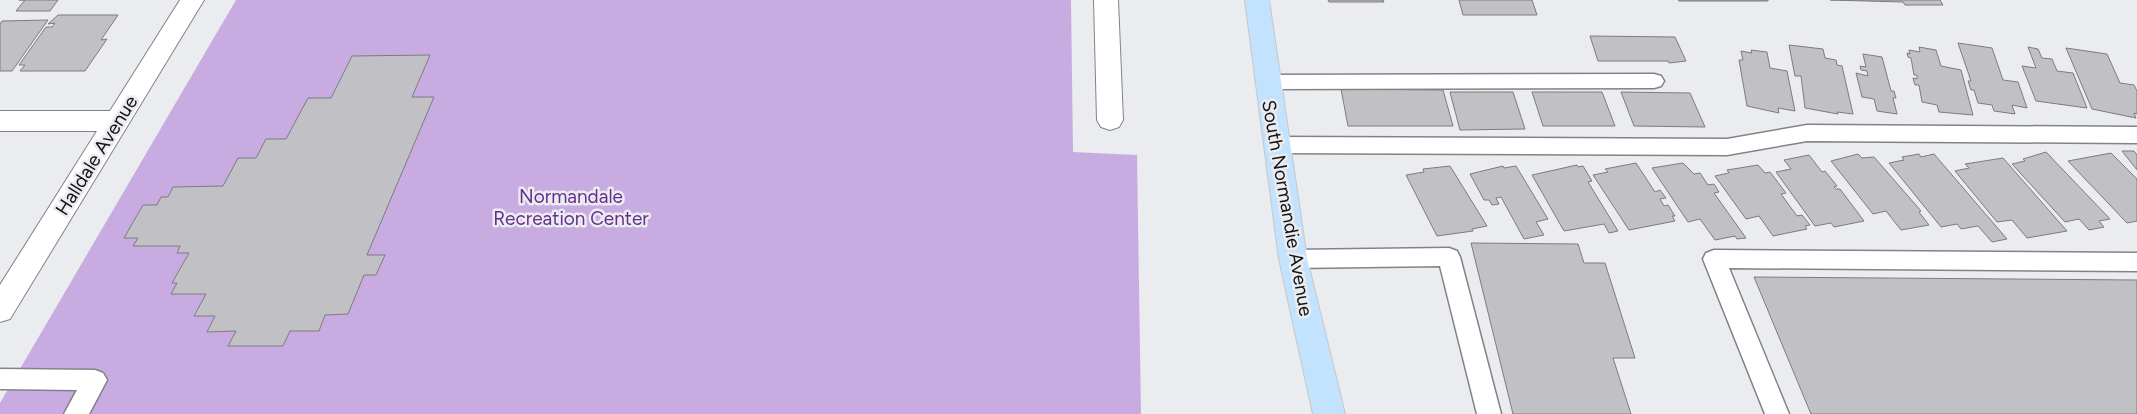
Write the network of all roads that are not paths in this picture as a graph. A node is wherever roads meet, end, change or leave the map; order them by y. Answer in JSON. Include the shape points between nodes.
{"nodes":[{"id":1,"x":192,"y":0,"type":"edge"},
{"id":2,"x":1106,"y":0,"type":"edge"},
{"id":3,"x":1257,"y":0,"type":"edge"},
{"id":4,"x":1654,"y":81,"type":"dead end"},
{"id":5,"x":1267,"y":82,"type":"junction"},
{"id":6,"x":1110,"y":120,"type":"dead end"},
{"id":7,"x":0,"y":121,"type":"edge"},
{"id":8,"x":117,"y":121,"type":"junction"},
{"id":9,"x":2137,"y":135,"type":"edge"},
{"id":10,"x":1276,"y":145,"type":"junction"},
{"id":11,"x":1293,"y":259,"type":"junction"},
{"id":12,"x":2137,"y":262,"type":"edge"},
{"id":13,"x":0,"y":310,"type":"edge"},
{"id":14,"x":0,"y":379,"type":"edge"},
{"id":15,"x":76,"y":414,"type":"edge"},
{"id":16,"x":1329,"y":414,"type":"edge"},
{"id":17,"x":1489,"y":414,"type":"edge"},
{"id":18,"x":1777,"y":414,"type":"edge"}],
"edges":[{"from":1,"to":8,"type":"street","name":"Halldale Avenue"},
{"from":2,"to":6,"type":"street"},
{"from":3,"to":5,"type":"main road","name":"South Normandie Avenue"},
{"from":4,"to":5,"type":"lane"},
{"from":5,"to":10,"type":"main road","name":"South Normandie Avenue"},
{"from":7,"to":8,"type":"street"},
{"from":8,"to":13,"type":"street","name":"Halldale Avenue"},
{"from":9,"to":10,"type":"lane","via":[[1807,133],[1727,147]]},
{"from":10,"to":11,"type":"main road","name":"South Normandie Avenue"},
{"from":11,"to":16,"type":"main road","name":"South Normandie Avenue"},
{"from":11,"to":17,"type":"lane","via":[[1449,257]]},
{"from":12,"to":18,"type":"lane","via":[[1714,259]]},
{"from":14,"to":15,"type":"lane","via":[[95,380]]}]}
